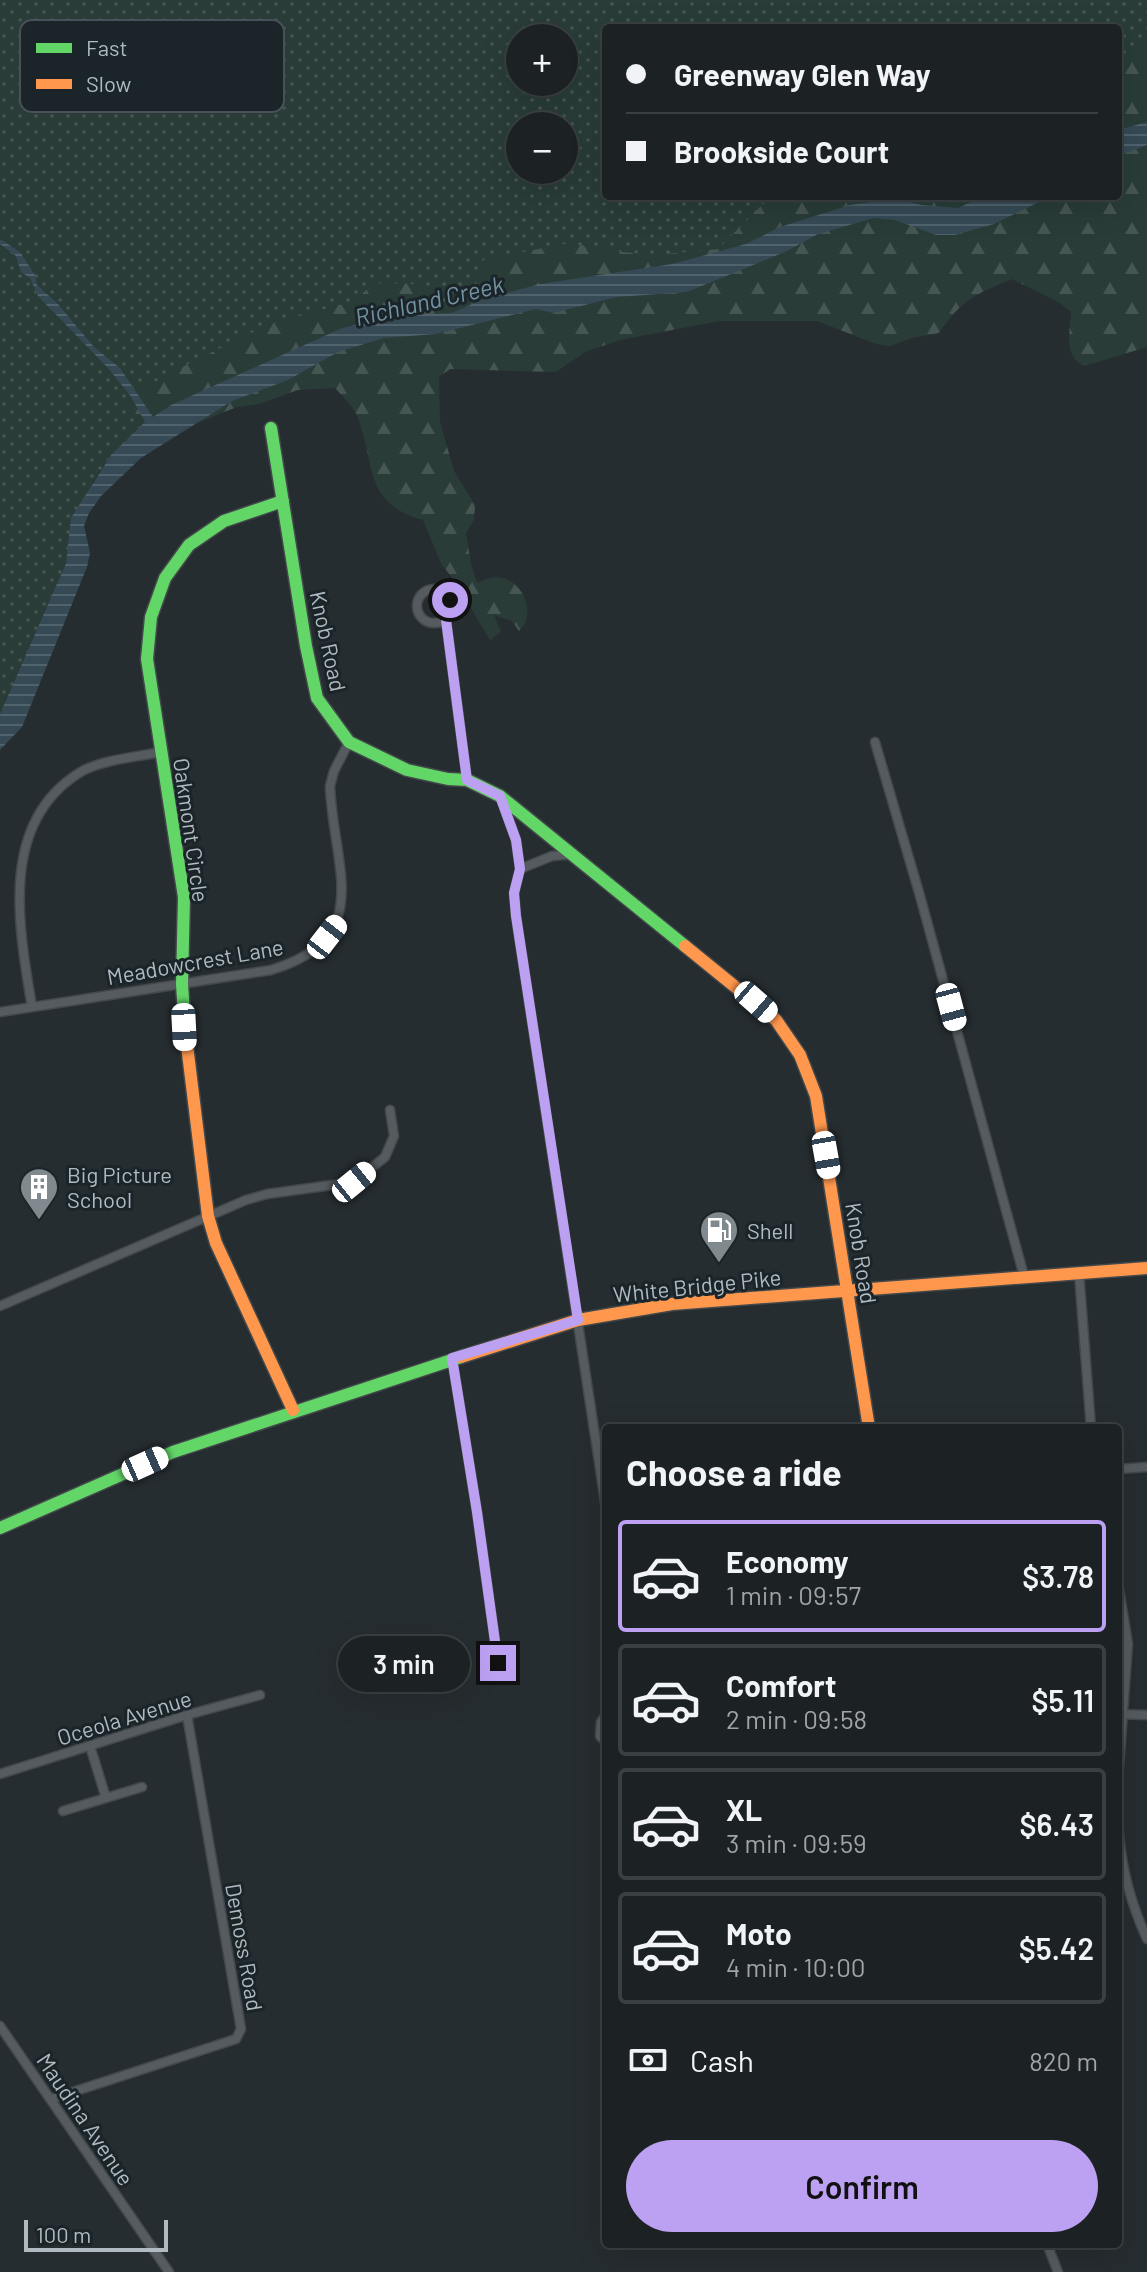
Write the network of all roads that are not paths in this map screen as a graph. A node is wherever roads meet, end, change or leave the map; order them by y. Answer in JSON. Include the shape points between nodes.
{"nodes":[{"id":1,"x":271,"y":428,"type":"dead end"},
{"id":2,"x":283,"y":501,"type":"junction"},
{"id":3,"x":446,"y":620,"type":"junction"},
{"id":4,"x":349,"y":742,"type":"junction"},
{"id":5,"x":875,"y":742,"type":"dead end"},
{"id":6,"x":161,"y":752,"type":"junction"},
{"id":7,"x":467,"y":780,"type":"junction"},
{"id":8,"x":500,"y":796,"type":"junction"},
{"id":9,"x":15,"y":846,"type":"dead end"},
{"id":10,"x":575,"y":854,"type":"junction"},
{"id":11,"x":12,"y":858,"type":"dead end"},
{"id":12,"x":520,"y":869,"type":"junction"},
{"id":13,"x":182,"y":984,"type":"junction"},
{"id":14,"x":32,"y":1007,"type":"junction"},
{"id":15,"x":0,"y":1012,"type":"edge"},
{"id":16,"x":390,"y":1110,"type":"dead end"},
{"id":17,"x":208,"y":1216,"type":"junction"},
{"id":18,"x":1147,"y":1268,"type":"edge"},
{"id":19,"x":1079,"y":1273,"type":"junction"},
{"id":20,"x":1024,"y":1276,"type":"junction"},
{"id":21,"x":847,"y":1289,"type":"junction"},
{"id":22,"x":0,"y":1306,"type":"edge"},
{"id":23,"x":578,"y":1320,"type":"junction"},
{"id":24,"x":452,"y":1358,"type":"junction"},
{"id":25,"x":293,"y":1410,"type":"junction"},
{"id":26,"x":868,"y":1424,"type":"edge"},
{"id":27,"x":1091,"y":1424,"type":"edge"},
{"id":28,"x":602,"y":1467,"type":"edge"},
{"id":29,"x":1147,"y":1467,"type":"edge"},
{"id":30,"x":1122,"y":1469,"type":"edge"},
{"id":31,"x":0,"y":1528,"type":"edge"},
{"id":32,"x":1122,"y":1608,"type":"edge"},
{"id":33,"x":498,"y":1663,"type":"dead end"},
{"id":34,"x":260,"y":1695,"type":"dead end"},
{"id":35,"x":1122,"y":1704,"type":"edge"},
{"id":36,"x":1122,"y":1714,"type":"edge"},
{"id":37,"x":187,"y":1715,"type":"junction"},
{"id":38,"x":1147,"y":1715,"type":"edge"},
{"id":39,"x":90,"y":1746,"type":"junction"},
{"id":40,"x":0,"y":1774,"type":"edge"},
{"id":41,"x":142,"y":1787,"type":"dead end"},
{"id":42,"x":106,"y":1798,"type":"junction"},
{"id":43,"x":63,"y":1811,"type":"dead end"},
{"id":44,"x":1122,"y":1864,"type":"edge"},
{"id":45,"x":1147,"y":1939,"type":"edge"},
{"id":46,"x":0,"y":2026,"type":"edge"},
{"id":47,"x":51,"y":2099,"type":"junction"},
{"id":48,"x":1049,"y":2248,"type":"edge"},
{"id":49,"x":169,"y":2272,"type":"edge"},
{"id":50,"x":1058,"y":2272,"type":"edge"}],
"edges":[{"from":1,"to":2,"type":"street","name":"Knob Road"},
{"from":2,"to":4,"type":"street","name":"Knob Road","via":[[317,698]]},
{"from":2,"to":6,"type":"street","name":"Oakmont Circle","via":[[205,533],[189,545],[155,594],[146,631]]},
{"from":3,"to":3,"type":"street","via":[[430,623],[420,616],[418,602],[425,592],[446,595],[451,608]]},
{"from":3,"to":7,"type":"street"},
{"from":4,"to":7,"type":"street","name":"Knob Road","via":[[407,770]]},
{"from":4,"to":13,"type":"street","name":"Meadowcrest Lane","via":[[330,786],[343,881],[338,923],[316,951],[295,962]]},
{"from":5,"to":20,"type":"street"},
{"from":6,"to":9,"type":"street","via":[[106,762],[52,790],[27,819]]},
{"from":6,"to":13,"type":"street","name":"Oakmont Circle","via":[[184,897]]},
{"from":7,"to":8,"type":"street","name":"Knob Road"},
{"from":8,"to":10,"type":"street","name":"Knob Road"},
{"from":8,"to":12,"type":"street"},
{"from":10,"to":12,"type":"street","via":[[552,856]]},
{"from":10,"to":21,"type":"street","name":"Knob Road","via":[[776,1020],[800,1055],[816,1096]]},
{"from":11,"to":14,"type":"street","via":[[13,897]]},
{"from":12,"to":23,"type":"street","via":[[516,916]]},
{"from":13,"to":14,"type":"street","name":"Meadowcrest Lane"},
{"from":13,"to":17,"type":"street","name":"Oakmont Circle"},
{"from":14,"to":15,"type":"street","name":"Meadowcrest Lane"},
{"from":16,"to":17,"type":"street","via":[[394,1136],[385,1157],[354,1182],[267,1194]]},
{"from":17,"to":22,"type":"street"},
{"from":17,"to":25,"type":"street","name":"Oakmont Circle"},
{"from":18,"to":19,"type":"street","name":"White Bridge Pike"},
{"from":19,"to":20,"type":"street","name":"White Bridge Pike"},
{"from":19,"to":27,"type":"street"},
{"from":20,"to":21,"type":"street","name":"White Bridge Pike"},
{"from":21,"to":23,"type":"street","name":"White Bridge Pike","via":[[672,1304]]},
{"from":21,"to":26,"type":"street","name":"Knob Road"},
{"from":23,"to":24,"type":"street","name":"White Bridge Pike"},
{"from":23,"to":28,"type":"street"},
{"from":24,"to":25,"type":"street","name":"White Bridge Pike"},
{"from":24,"to":33,"type":"street"},
{"from":25,"to":31,"type":"street","name":"White Bridge Pike","via":[[173,1452]]},
{"from":29,"to":30,"type":"street"},
{"from":32,"to":35,"type":"street","via":[[1128,1644]]},
{"from":34,"to":37,"type":"street","name":"Oceola Avenue"},
{"from":36,"to":38,"type":"street"},
{"from":37,"to":39,"type":"street","name":"Oceola Avenue"},
{"from":37,"to":47,"type":"street","name":"Demoss Road","via":[[241,2029],[236,2039]]},
{"from":39,"to":40,"type":"street","name":"Oceola Avenue"},
{"from":39,"to":42,"type":"street"},
{"from":41,"to":42,"type":"street"},
{"from":42,"to":43,"type":"street"},
{"from":44,"to":45,"type":"street"},
{"from":46,"to":47,"type":"street","name":"Maudina Avenue"},
{"from":47,"to":49,"type":"street","name":"Maudina Avenue"},
{"from":48,"to":50,"type":"street"}]}
